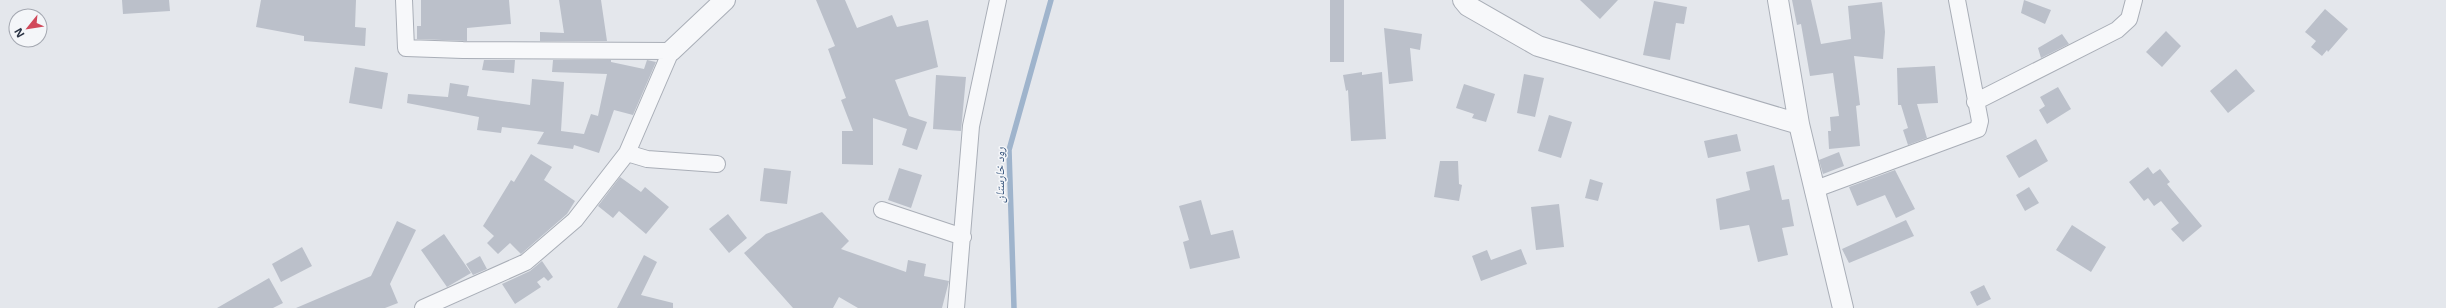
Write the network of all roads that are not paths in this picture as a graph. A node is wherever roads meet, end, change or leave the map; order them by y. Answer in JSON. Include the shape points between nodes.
{"nodes":[{"id":1,"x":404,"y":0,"type":"edge"},
{"id":2,"x":726,"y":0,"type":"edge"},
{"id":3,"x":998,"y":0,"type":"edge"},
{"id":4,"x":1778,"y":0,"type":"edge"},
{"id":5,"x":1958,"y":0,"type":"edge"},
{"id":6,"x":2134,"y":0,"type":"edge"},
{"id":7,"x":1467,"y":2,"type":"edge"},
{"id":8,"x":671,"y":51,"type":"junction"},
{"id":9,"x":1975,"y":102,"type":"junction"},
{"id":10,"x":1799,"y":124,"type":"junction"},
{"id":11,"x":627,"y":153,"type":"junction"},
{"id":12,"x":717,"y":164,"type":"dead end"},
{"id":13,"x":1813,"y":190,"type":"junction"},
{"id":14,"x":882,"y":210,"type":"dead end"},
{"id":15,"x":963,"y":237,"type":"junction"},
{"id":16,"x":423,"y":308,"type":"edge"},
{"id":17,"x":956,"y":308,"type":"edge"},
{"id":18,"x":1843,"y":308,"type":"edge"}],
"edges":[{"from":1,"to":8,"type":"street","via":[[406,48]]},
{"from":2,"to":8,"type":"street"},
{"from":3,"to":15,"type":"street","via":[[970,126]]},
{"from":4,"to":10,"type":"street"},
{"from":5,"to":9,"type":"street"},
{"from":6,"to":9,"type":"street","via":[[2129,18],[2117,30]]},
{"from":7,"to":10,"type":"street","via":[[1538,46]]},
{"from":8,"to":11,"type":"street"},
{"from":9,"to":13,"type":"street","via":[[1980,121],[1978,129]]},
{"from":10,"to":13,"type":"street"},
{"from":11,"to":12,"type":"street","via":[[647,159]]},
{"from":11,"to":16,"type":"street","via":[[575,220],[526,262]]},
{"from":13,"to":18,"type":"street"},
{"from":14,"to":15,"type":"street"},
{"from":15,"to":17,"type":"street"}]}
